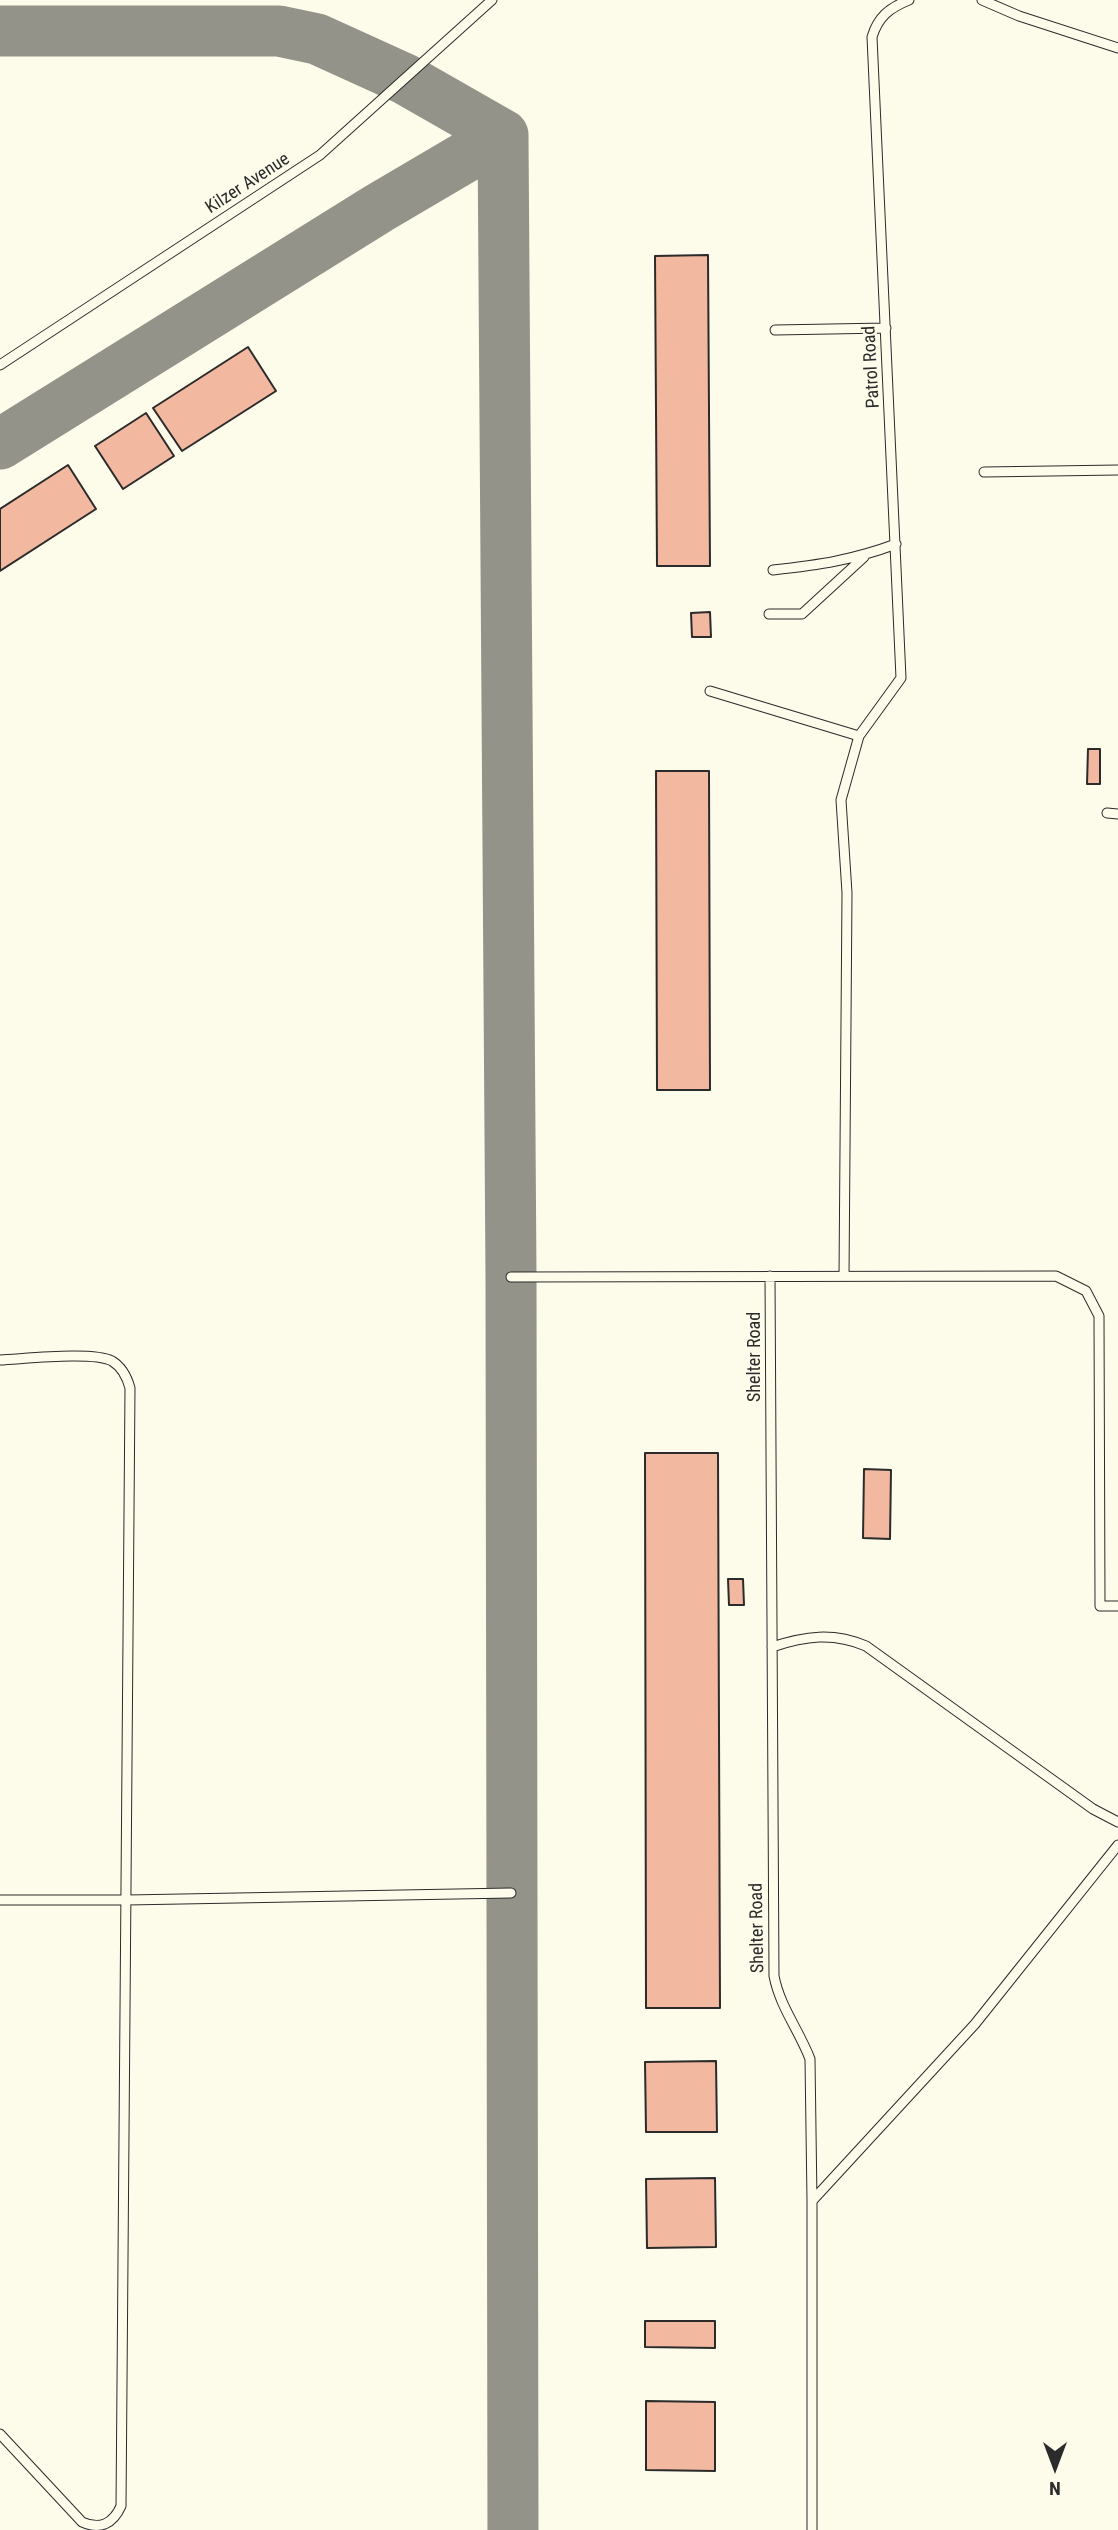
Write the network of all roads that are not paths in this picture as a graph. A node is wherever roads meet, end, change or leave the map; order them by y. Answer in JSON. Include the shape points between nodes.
{"nodes":[{"id":1,"x":492,"y":0,"type":"edge"},
{"id":2,"x":909,"y":0,"type":"edge"},
{"id":3,"x":982,"y":0,"type":"edge"},
{"id":4,"x":1118,"y":48,"type":"edge"},
{"id":5,"x":886,"y":328,"type":"junction"},
{"id":6,"x":775,"y":330,"type":"dead end"},
{"id":7,"x":0,"y":365,"type":"edge"},
{"id":8,"x":1118,"y":470,"type":"edge"},
{"id":9,"x":984,"y":472,"type":"dead end"},
{"id":10,"x":896,"y":544,"type":"junction"},
{"id":11,"x":865,"y":556,"type":"junction"},
{"id":12,"x":773,"y":570,"type":"dead end"},
{"id":13,"x":769,"y":614,"type":"dead end"},
{"id":14,"x":710,"y":691,"type":"dead end"},
{"id":15,"x":859,"y":736,"type":"junction"},
{"id":16,"x":1107,"y":813,"type":"dead end"},
{"id":17,"x":1118,"y":814,"type":"edge"},
{"id":18,"x":770,"y":1276,"type":"junction"},
{"id":19,"x":844,"y":1276,"type":"junction"},
{"id":20,"x":511,"y":1277,"type":"dead end"},
{"id":21,"x":0,"y":1360,"type":"edge"},
{"id":22,"x":1118,"y":1606,"type":"edge"},
{"id":23,"x":772,"y":1647,"type":"junction"},
{"id":24,"x":1118,"y":1822,"type":"edge"},
{"id":25,"x":1118,"y":1845,"type":"edge"},
{"id":26,"x":511,"y":1893,"type":"dead end"},
{"id":27,"x":0,"y":1900,"type":"edge"},
{"id":28,"x":127,"y":1900,"type":"junction"},
{"id":29,"x":812,"y":2201,"type":"junction"},
{"id":30,"x":0,"y":2434,"type":"edge"},
{"id":31,"x":812,"y":2530,"type":"edge"}],
"edges":[{"from":1,"to":7,"type":"lane","name":"Kilzer Avenue","via":[[292,175]]},
{"from":2,"to":5,"type":"lane","name":"Patrol Road","via":[[884,13],[872,37]]},
{"from":3,"to":4,"type":"lane"},
{"from":5,"to":6,"type":"lane"},
{"from":5,"to":10,"type":"lane","name":"Patrol Road"},
{"from":8,"to":9,"type":"lane"},
{"from":10,"to":11,"type":"lane"},
{"from":10,"to":15,"type":"lane","name":"Patrol Road","via":[[901,678]]},
{"from":11,"to":12,"type":"lane"},
{"from":11,"to":13,"type":"lane","via":[[803,614]]},
{"from":14,"to":15,"type":"lane"},
{"from":15,"to":19,"type":"lane","via":[[841,800],[847,893]]},
{"from":16,"to":17,"type":"lane"},
{"from":18,"to":19,"type":"lane"},
{"from":18,"to":20,"type":"lane"},
{"from":18,"to":23,"type":"lane","name":"Shelter Road"},
{"from":19,"to":22,"type":"lane","via":[[1056,1276],[1087,1291],[1099,1316],[1101,1606]]},
{"from":21,"to":28,"type":"lane","via":[[100,1357],[118,1365],[130,1388]]},
{"from":23,"to":24,"type":"lane","via":[[814,1636],[866,1646],[1093,1810]]},
{"from":23,"to":29,"type":"lane","name":"Shelter Road","via":[[774,1976],[777,1992],[810,2059]]},
{"from":25,"to":29,"type":"lane","via":[[975,2024]]},
{"from":26,"to":28,"type":"lane"},
{"from":27,"to":28,"type":"lane"},
{"from":28,"to":30,"type":"lane","via":[[121,2506],[116,2517],[97,2526],[82,2522]]},
{"from":29,"to":31,"type":"lane","name":"Shelter Road"}]}
